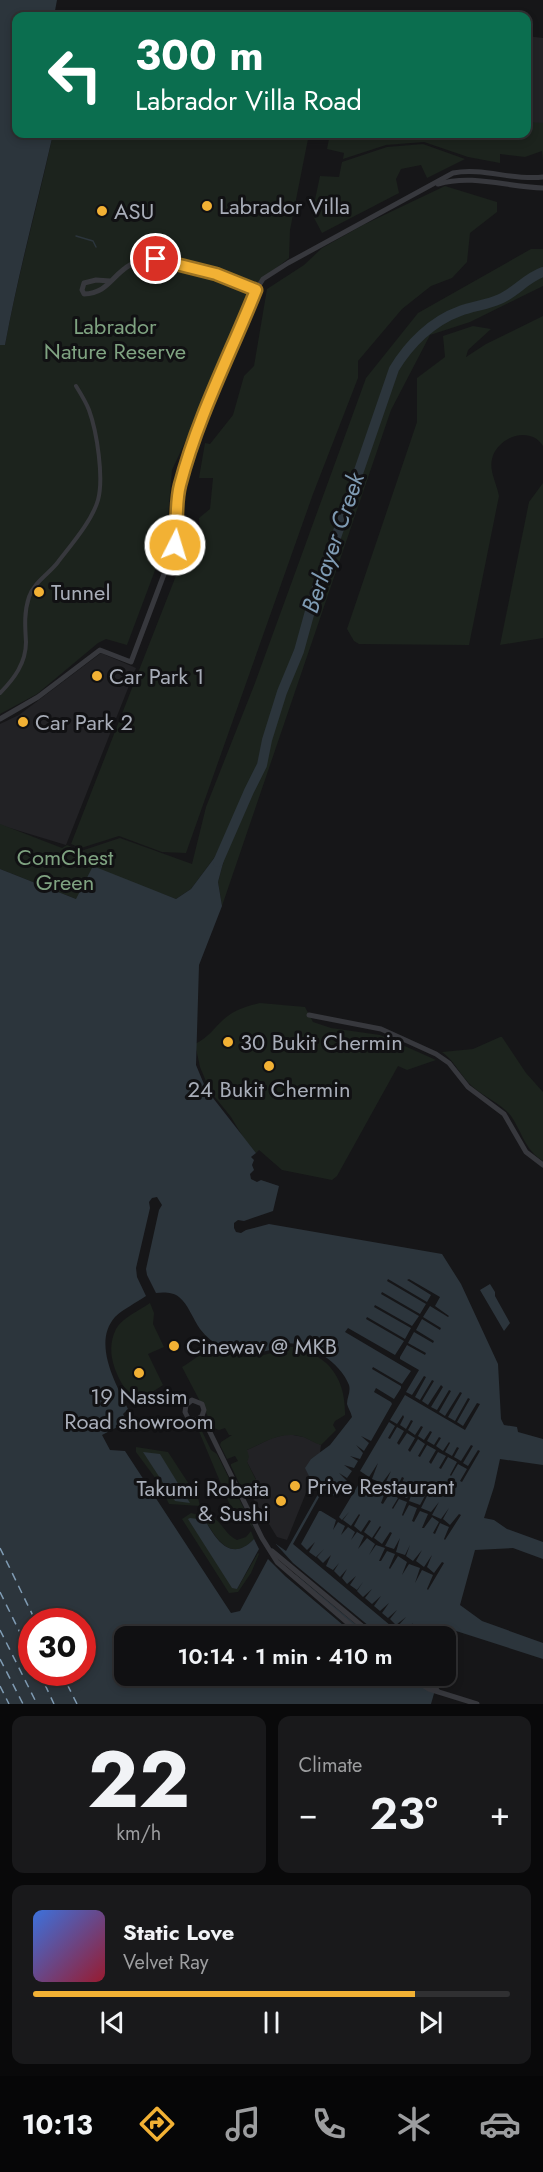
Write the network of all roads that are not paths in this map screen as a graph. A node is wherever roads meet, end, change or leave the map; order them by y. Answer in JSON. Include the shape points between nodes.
{"nodes":[{"id":1,"x":506,"y":176,"type":"junction"},
{"id":2,"x":543,"y":177,"type":"edge"},
{"id":3,"x":433,"y":185,"type":"junction"},
{"id":4,"x":507,"y":185,"type":"junction"},
{"id":5,"x":543,"y":188,"type":"edge"},
{"id":6,"x":110,"y":281,"type":"junction"},
{"id":7,"x":256,"y":290,"type":"junction"},
{"id":8,"x":76,"y":386,"type":"dead end"},
{"id":9,"x":0,"y":693,"type":"edge"},
{"id":10,"x":0,"y":719,"type":"edge"},
{"id":11,"x":309,"y":1015,"type":"dead end"},
{"id":12,"x":543,"y":1165,"type":"edge"},
{"id":13,"x":202,"y":1416,"type":"dead end"},
{"id":14,"x":270,"y":1550,"type":"junction"},
{"id":15,"x":351,"y":1626,"type":"edge"},
{"id":16,"x":362,"y":1626,"type":"edge"},
{"id":17,"x":423,"y":1686,"type":"edge"},
{"id":18,"x":432,"y":1686,"type":"edge"},
{"id":19,"x":439,"y":1692,"type":"junction"},
{"id":20,"x":477,"y":1704,"type":"edge"}],
"edges":[{"from":1,"to":2,"type":"street"},
{"from":1,"to":3,"type":"street","via":[[465,171]]},
{"from":1,"to":4,"type":"street","via":[[500,179]]},
{"from":3,"to":4,"type":"street","via":[[465,179]]},
{"from":3,"to":7,"type":"street","via":[[288,263],[263,279]]},
{"from":4,"to":5,"type":"street"},
{"from":6,"to":6,"type":"street","via":[[95,294],[84,294],[82,290],[84,283]]},
{"from":6,"to":7,"type":"street","via":[[130,265],[156,259],[216,274]]},
{"from":7,"to":10,"type":"street","via":[[189,452],[179,488],[175,545],[131,662],[100,650],[38,697]]},
{"from":8,"to":9,"type":"street","via":[[89,409],[96,437],[98,500],[83,529],[31,592],[25,616],[23,662]]},
{"from":11,"to":12,"type":"street","via":[[381,1029],[436,1054],[449,1063],[468,1088],[504,1114],[526,1152]]},
{"from":13,"to":14,"type":"street"},
{"from":14,"to":15,"type":"street","via":[[277,1562]]},
{"from":14,"to":16,"type":"street"},
{"from":17,"to":19,"type":"street"},
{"from":18,"to":19,"type":"street"},
{"from":19,"to":20,"type":"street"}]}
